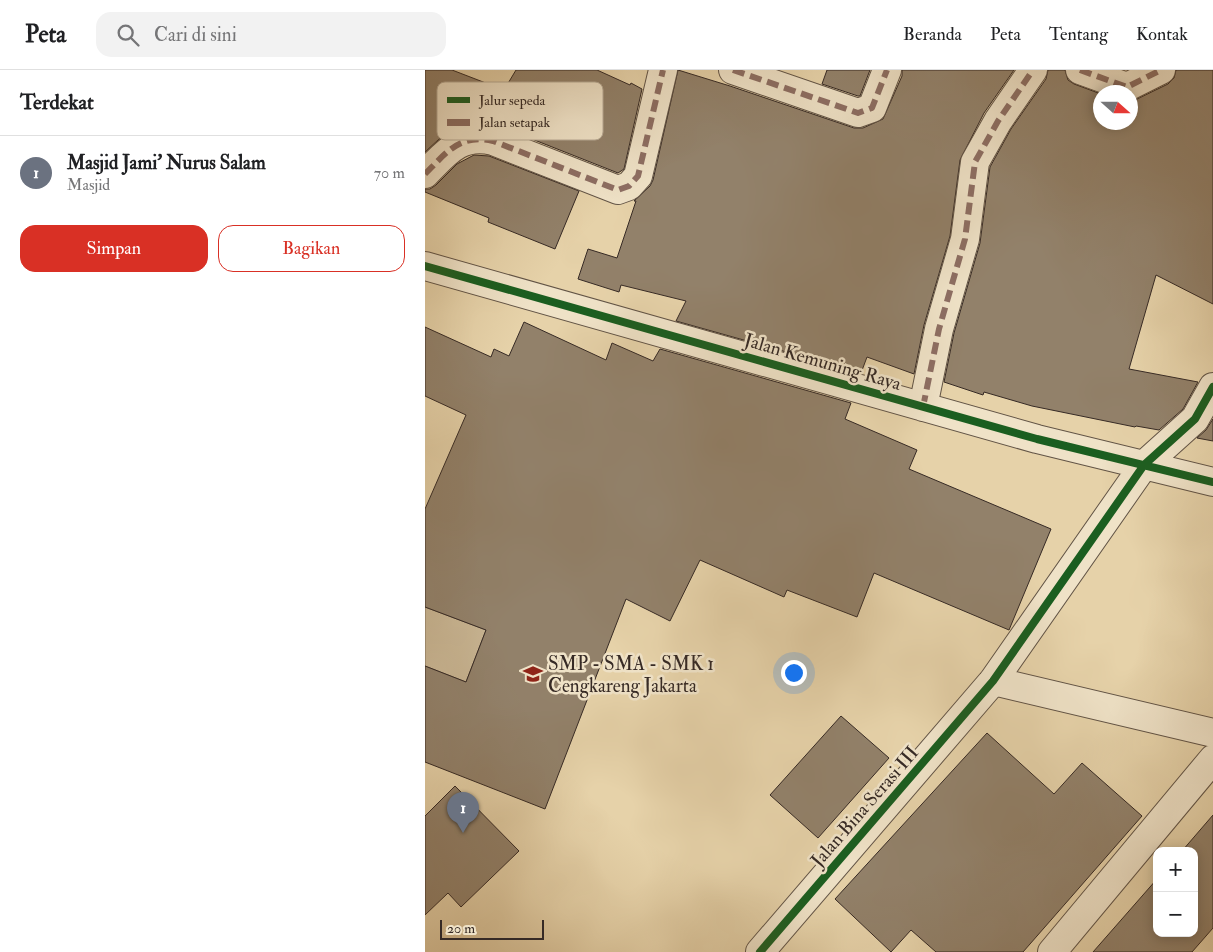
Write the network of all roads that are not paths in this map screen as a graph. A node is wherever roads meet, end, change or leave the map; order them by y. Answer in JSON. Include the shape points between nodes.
{"nodes":[{"id":1,"x":663,"y":70,"type":"edge"},
{"id":2,"x":733,"y":70,"type":"edge"},
{"id":3,"x":887,"y":70,"type":"edge"},
{"id":4,"x":1033,"y":70,"type":"edge"},
{"id":5,"x":1081,"y":70,"type":"edge"},
{"id":6,"x":1161,"y":70,"type":"edge"},
{"id":7,"x":465,"y":140,"type":"edge"},
{"id":8,"x":489,"y":140,"type":"edge"},
{"id":9,"x":425,"y":174,"type":"edge"},
{"id":10,"x":425,"y":266,"type":"edge"},
{"id":11,"x":1213,"y":387,"type":"edge"},
{"id":12,"x":923,"y":407,"type":"junction"},
{"id":13,"x":1143,"y":465,"type":"junction"},
{"id":14,"x":1213,"y":482,"type":"edge"},
{"id":15,"x":993,"y":681,"type":"junction"},
{"id":16,"x":1213,"y":733,"type":"edge"},
{"id":17,"x":1213,"y":759,"type":"edge"},
{"id":18,"x":760,"y":952,"type":"edge"},
{"id":19,"x":1052,"y":952,"type":"edge"}],
"edges":[{"from":1,"to":8,"type":"street","via":[[638,176],[629,186],[618,190]]},
{"from":2,"to":3,"type":"street","via":[[858,113],[872,108]]},
{"from":4,"to":12,"type":"street","via":[[975,162],[965,239],[939,329]]},
{"from":5,"to":6,"type":"street","via":[[1127,87]]},
{"from":7,"to":9,"type":"street","via":[[453,146]]},
{"from":10,"to":12,"type":"street","name":"Jalan Kemuning Raya"},
{"from":11,"to":13,"type":"street","name":"Jalan Bina Serasi III","via":[[1195,420]]},
{"from":12,"to":13,"type":"street","name":"Jalan Kemuning Raya"},
{"from":13,"to":14,"type":"street","name":"Jalan Kemuning Raya"},
{"from":13,"to":15,"type":"street","name":"Jalan Bina Serasi III"},
{"from":15,"to":16,"type":"street"},
{"from":15,"to":18,"type":"street","name":"Jalan Bina Serasi III"},
{"from":17,"to":19,"type":"street"}]}
